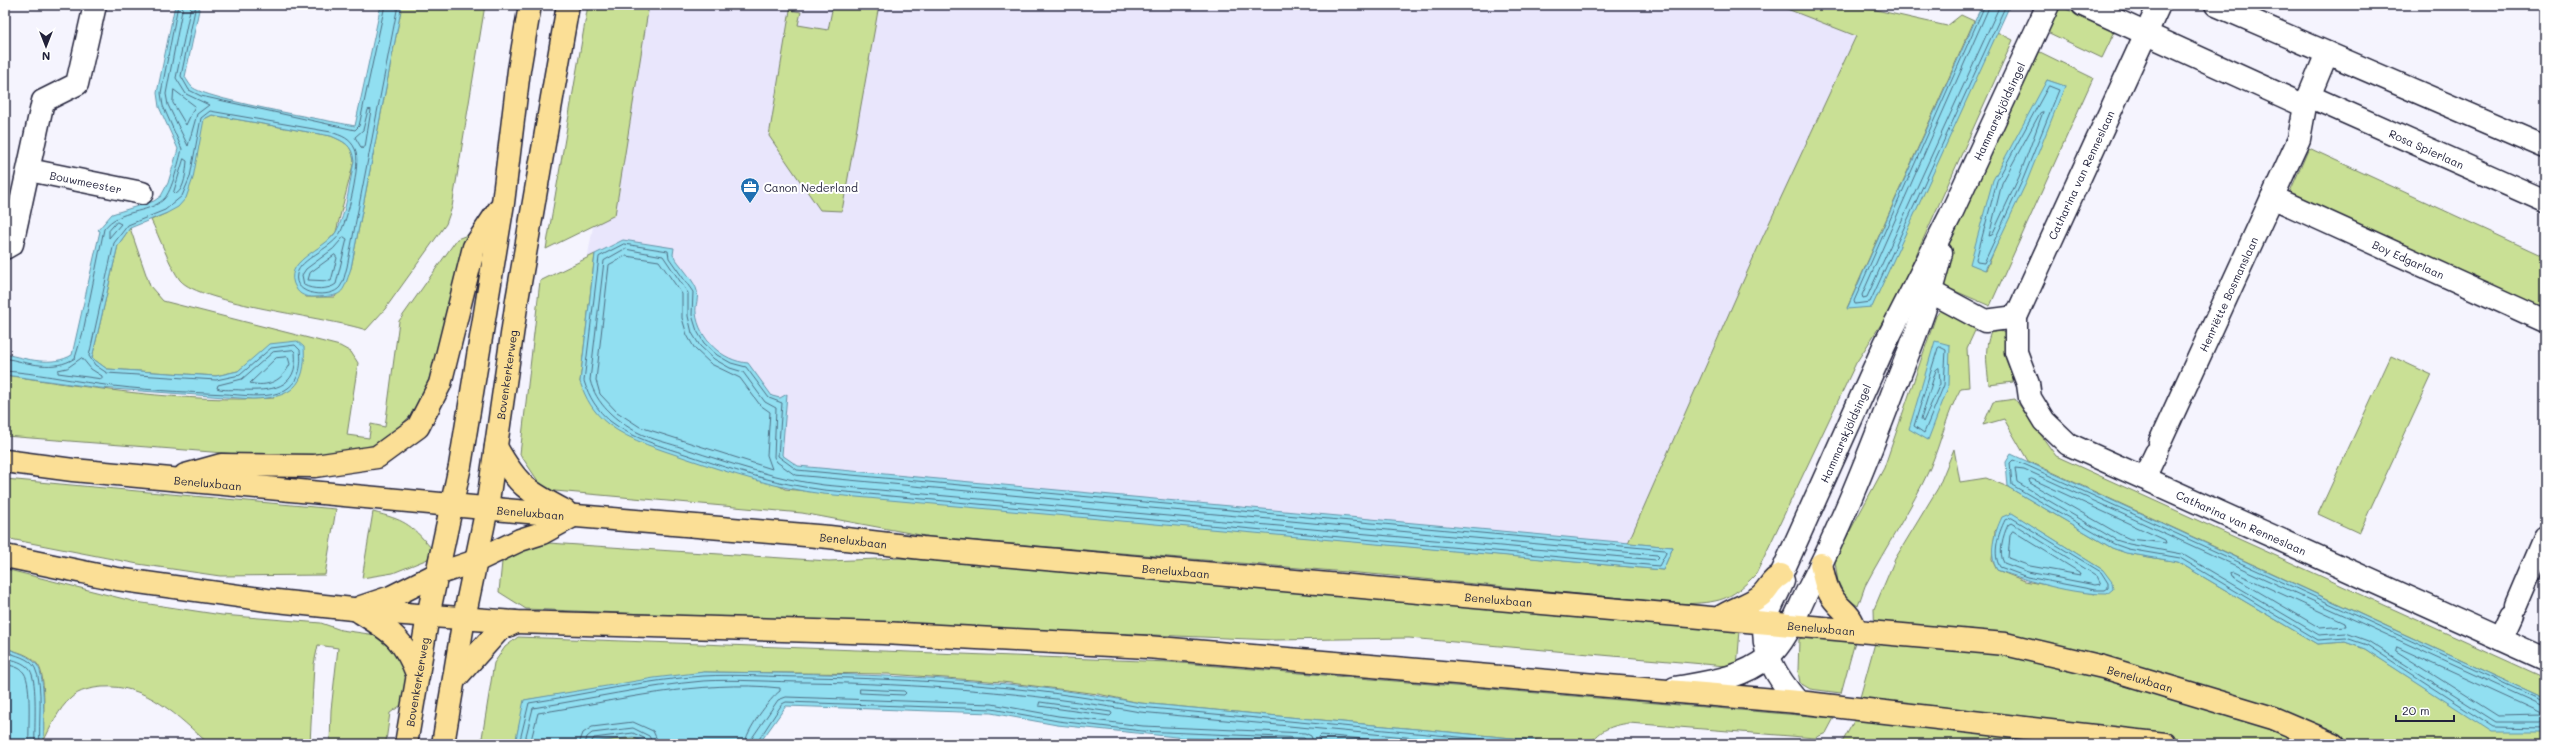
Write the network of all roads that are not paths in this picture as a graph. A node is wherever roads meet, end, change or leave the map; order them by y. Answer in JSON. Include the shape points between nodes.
{"nodes":[{"id":1,"x":95,"y":5,"type":"edge"},
{"id":2,"x":530,"y":5,"type":"edge"},
{"id":3,"x":568,"y":5,"type":"edge"},
{"id":4,"x":2048,"y":5,"type":"edge"},
{"id":5,"x":2083,"y":5,"type":"edge"},
{"id":6,"x":2159,"y":5,"type":"edge"},
{"id":7,"x":2216,"y":5,"type":"edge"},
{"id":8,"x":2146,"y":32,"type":"junction"},
{"id":9,"x":2328,"y":53,"type":"junction"},
{"id":10,"x":2307,"y":101,"type":"junction"},
{"id":11,"x":2545,"y":147,"type":"edge"},
{"id":12,"x":29,"y":170,"type":"junction"},
{"id":13,"x":142,"y":193,"type":"dead end"},
{"id":14,"x":2272,"y":197,"type":"junction"},
{"id":15,"x":2545,"y":201,"type":"edge"},
{"id":16,"x":503,"y":203,"type":"junction"},
{"id":17,"x":5,"y":248,"type":"edge"},
{"id":18,"x":1924,"y":288,"type":"junction"},
{"id":19,"x":2016,"y":317,"type":"junction"},
{"id":20,"x":2545,"y":321,"type":"edge"},
{"id":21,"x":496,"y":447,"type":"junction"},
{"id":22,"x":5,"y":461,"type":"edge"},
{"id":23,"x":2144,"y":478,"type":"junction"},
{"id":24,"x":170,"y":479,"type":"junction"},
{"id":25,"x":452,"y":504,"type":"junction"},
{"id":26,"x":487,"y":508,"type":"junction"},
{"id":27,"x":573,"y":516,"type":"junction"},
{"id":28,"x":2545,"y":538,"type":"edge"},
{"id":29,"x":5,"y":556,"type":"edge"},
{"id":30,"x":476,"y":561,"type":"junction"},
{"id":31,"x":1822,"y":564,"type":"junction"},
{"id":32,"x":437,"y":574,"type":"junction"},
{"id":33,"x":1781,"y":575,"type":"junction"},
{"id":34,"x":356,"y":609,"type":"junction"},
{"id":35,"x":428,"y":616,"type":"junction"},
{"id":36,"x":464,"y":618,"type":"junction"},
{"id":37,"x":1719,"y":618,"type":"junction"},
{"id":38,"x":516,"y":622,"type":"junction"},
{"id":39,"x":1766,"y":622,"type":"junction"},
{"id":40,"x":1791,"y":624,"type":"junction"},
{"id":41,"x":1856,"y":630,"type":"junction"},
{"id":42,"x":2500,"y":638,"type":"junction"},
{"id":43,"x":1768,"y":656,"type":"junction"},
{"id":44,"x":2545,"y":659,"type":"edge"},
{"id":45,"x":418,"y":676,"type":"junction"},
{"id":46,"x":455,"y":679,"type":"junction"},
{"id":47,"x":1658,"y":691,"type":"junction"},
{"id":48,"x":1798,"y":702,"type":"junction"},
{"id":49,"x":406,"y":744,"type":"edge"},
{"id":50,"x":443,"y":744,"type":"edge"},
{"id":51,"x":2165,"y":744,"type":"edge"},
{"id":52,"x":2334,"y":744,"type":"edge"}],
"edges":[{"from":1,"to":12,"type":"street","via":[[77,84],[43,101]]},
{"from":2,"to":16,"type":"main road","name":"Bovenkerkerweg","via":[[519,70]]},
{"from":3,"to":21,"type":"main road","name":"Bovenkerkerweg","via":[[517,300]]},
{"from":4,"to":18,"type":"street","name":"Hammarskjöldsingel","via":[[1950,216]]},
{"from":5,"to":8,"type":"street","name":"Rosa Spierlaan"},
{"from":6,"to":8,"type":"street"},
{"from":7,"to":9,"type":"street"},
{"from":8,"to":10,"type":"street","name":"Rosa Spierlaan"},
{"from":8,"to":19,"type":"street","name":"Catharina van Renneslaan"},
{"from":9,"to":10,"type":"street"},
{"from":9,"to":11,"type":"street"},
{"from":10,"to":14,"type":"street","name":"Henriëtte Bosmanslaan","via":[[2295,146]]},
{"from":10,"to":15,"type":"street","name":"Rosa Spierlaan"},
{"from":12,"to":13,"type":"street","name":"Bouwmeester"},
{"from":12,"to":17,"type":"street","via":[[12,244]]},
{"from":14,"to":20,"type":"street","name":"Boy Edgarlaan"},
{"from":14,"to":23,"type":"street","name":"Henriëtte Bosmanslaan"},
{"from":16,"to":24,"type":"main road","via":[[474,247],[440,384],[418,427],[377,457],[315,466],[221,465]]},
{"from":16,"to":25,"type":"main road","name":"Bovenkerkerweg"},
{"from":18,"to":19,"type":"street","via":[[1985,321]]},
{"from":18,"to":31,"type":"street","name":"Hammarskjöldsingel","via":[[1863,471]]},
{"from":18,"to":33,"type":"street","name":"Hammarskjöldsingel","via":[[1885,344]]},
{"from":19,"to":23,"type":"street","name":"Catharina van Renneslaan","via":[[2016,352],[2028,384],[2030,398],[2044,421],[2068,444]]},
{"from":21,"to":26,"type":"main road","name":"Bovenkerkerweg"},
{"from":21,"to":27,"type":"main road","via":[[522,487]]},
{"from":22,"to":24,"type":"main road","name":"Beneluxbaan"},
{"from":23,"to":42,"type":"street","name":"Catharina van Renneslaan"},
{"from":24,"to":25,"type":"main road","name":"Beneluxbaan"},
{"from":25,"to":26,"type":"main road","name":"Beneluxbaan"},
{"from":25,"to":32,"type":"main road","name":"Bovenkerkerweg"},
{"from":26,"to":27,"type":"main road","name":"Beneluxbaan"},
{"from":26,"to":30,"type":"main road","name":"Bovenkerkerweg"},
{"from":27,"to":30,"type":"main road","via":[[542,533],[520,540]]},
{"from":27,"to":37,"type":"main road","name":"Beneluxbaan"},
{"from":28,"to":42,"type":"street"},
{"from":29,"to":34,"type":"main road","via":[[117,579],[267,600]]},
{"from":30,"to":32,"type":"main road"},
{"from":30,"to":36,"type":"main road","name":"Bovenkerkerweg"},
{"from":31,"to":40,"type":"street","name":"Hammarskjöldsingel"},
{"from":31,"to":41,"type":"main road","via":[[1829,592],[1834,601],[1850,614]]},
{"from":32,"to":34,"type":"main road","via":[[391,597]]},
{"from":32,"to":35,"type":"main road","name":"Bovenkerkerweg"},
{"from":33,"to":37,"type":"main road","via":[[1773,578],[1761,596]]},
{"from":33,"to":39,"type":"street","name":"Hammarskjöldsingel","via":[[1783,581]]},
{"from":34,"to":35,"type":"main road"},
{"from":34,"to":45,"type":"main road","via":[[394,634],[410,654]]},
{"from":35,"to":36,"type":"main road"},
{"from":35,"to":45,"type":"main road","name":"Bovenkerkerweg"},
{"from":36,"to":38,"type":"main road"},
{"from":36,"to":46,"type":"main road","name":"Bovenkerkerweg"},
{"from":37,"to":39,"type":"main road","name":"Beneluxbaan"},
{"from":38,"to":46,"type":"main road","via":[[499,630]]},
{"from":38,"to":47,"type":"main road","via":[[883,633],[1147,647]]},
{"from":39,"to":40,"type":"main road","name":"Beneluxbaan"},
{"from":39,"to":43,"type":"street","name":"Hammarskjöldsingel"},
{"from":40,"to":41,"type":"main road","name":"Beneluxbaan"},
{"from":40,"to":43,"type":"street","name":"Hammarskjöldsingel","via":[[1782,641]]},
{"from":41,"to":52,"type":"main road","name":"Beneluxbaan","via":[[2005,644],[2103,667],[2273,718]]},
{"from":42,"to":44,"type":"street","name":"Catharina van Renneslaan"},
{"from":43,"to":47,"type":"street","name":"Hammarskjöldsingel","via":[[1753,668],[1730,678]]},
{"from":43,"to":48,"type":"street","name":"Hammarskjöldsingel","via":[[1782,683]]},
{"from":45,"to":49,"type":"main road","name":"Bovenkerkerweg"},
{"from":46,"to":50,"type":"main road","name":"Bovenkerkerweg"},
{"from":47,"to":48,"type":"main road"},
{"from":48,"to":51,"type":"main road"}]}
